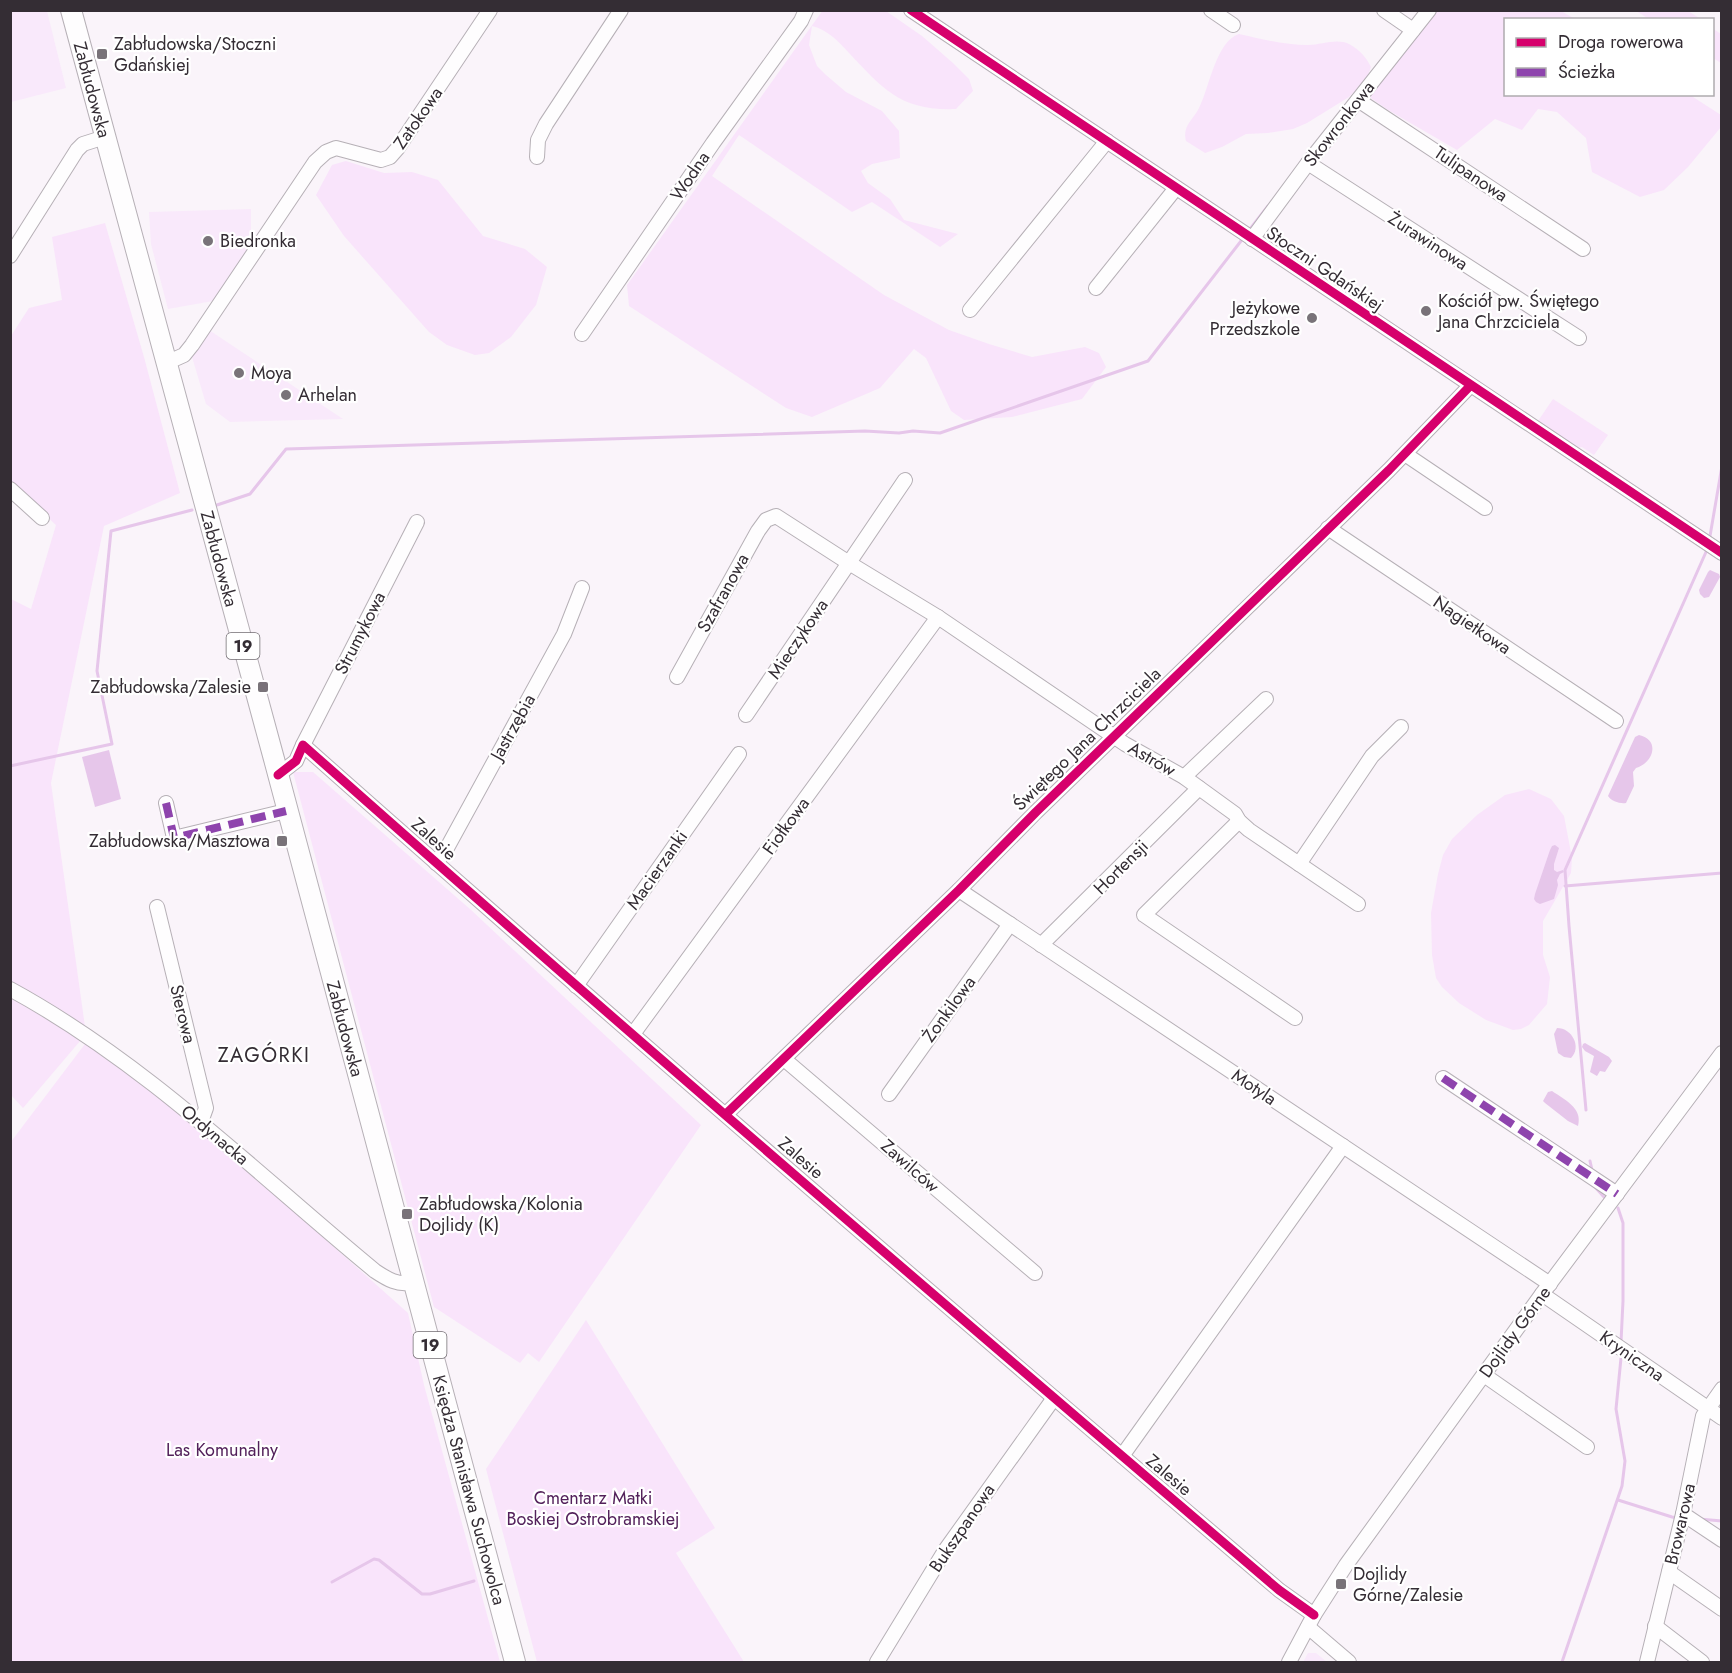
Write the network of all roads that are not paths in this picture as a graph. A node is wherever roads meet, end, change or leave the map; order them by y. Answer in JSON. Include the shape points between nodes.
{"nodes":[{"id":1,"x":71,"y":10,"type":"edge"},
{"id":2,"x":490,"y":10,"type":"edge"},
{"id":3,"x":621,"y":10,"type":"edge"},
{"id":4,"x":815,"y":10,"type":"edge"},
{"id":5,"x":911,"y":10,"type":"edge"},
{"id":6,"x":1211,"y":10,"type":"edge"},
{"id":7,"x":1384,"y":10,"type":"edge"},
{"id":8,"x":1429,"y":10,"type":"edge"},
{"id":9,"x":804,"y":16,"type":"edge"},
{"id":10,"x":1233,"y":25,"type":"dead end"},
{"id":11,"x":1413,"y":30,"type":"junction"},
{"id":12,"x":1358,"y":100,"type":"junction"},
{"id":13,"x":105,"y":137,"type":"junction"},
{"id":14,"x":1107,"y":141,"type":"junction"},
{"id":15,"x":537,"y":157,"type":"dead end"},
{"id":16,"x":1308,"y":163,"type":"junction"},
{"id":17,"x":1176,"y":188,"type":"junction"},
{"id":18,"x":1252,"y":239,"type":"junction"},
{"id":19,"x":1583,"y":249,"type":"dead end"},
{"id":20,"x":10,"y":256,"type":"edge"},
{"id":21,"x":1096,"y":288,"type":"dead end"},
{"id":22,"x":970,"y":310,"type":"dead end"},
{"id":23,"x":582,"y":334,"type":"dead end"},
{"id":24,"x":1579,"y":338,"type":"dead end"},
{"id":25,"x":166,"y":363,"type":"junction"},
{"id":26,"x":1470,"y":386,"type":"junction"},
{"id":27,"x":1405,"y":454,"type":"junction"},
{"id":28,"x":905,"y":480,"type":"dead end"},
{"id":29,"x":10,"y":489,"type":"edge"},
{"id":30,"x":1485,"y":508,"type":"dead end"},
{"id":31,"x":776,"y":516,"type":"joint"},
{"id":32,"x":42,"y":518,"type":"dead end"},
{"id":33,"x":417,"y":522,"type":"dead end"},
{"id":34,"x":1328,"y":528,"type":"junction"},
{"id":35,"x":1722,"y":553,"type":"edge"},
{"id":36,"x":849,"y":563,"type":"junction"},
{"id":37,"x":582,"y":588,"type":"dead end"},
{"id":38,"x":939,"y":617,"type":"junction"},
{"id":39,"x":676,"y":678,"type":"dead end"},
{"id":40,"x":1266,"y":699,"type":"dead end"},
{"id":41,"x":746,"y":715,"type":"dead end"},
{"id":42,"x":1616,"y":721,"type":"dead end"},
{"id":43,"x":1401,"y":726,"type":"dead end"},
{"id":44,"x":1114,"y":736,"type":"junction"},
{"id":45,"x":303,"y":745,"type":"junction"},
{"id":46,"x":739,"y":754,"type":"dead end"},
{"id":47,"x":278,"y":775,"type":"junction"},
{"id":48,"x":1184,"y":777,"type":"junction"},
{"id":49,"x":1199,"y":788,"type":"junction"},
{"id":50,"x":166,"y":803,"type":"dead end"},
{"id":51,"x":286,"y":811,"type":"junction"},
{"id":52,"x":1239,"y":821,"type":"junction"},
{"id":53,"x":436,"y":863,"type":"junction"},
{"id":54,"x":1299,"y":864,"type":"junction"},
{"id":55,"x":959,"y":890,"type":"junction"},
{"id":56,"x":1358,"y":904,"type":"dead end"},
{"id":57,"x":157,"y":907,"type":"dead end"},
{"id":58,"x":1010,"y":924,"type":"junction"},
{"id":59,"x":1041,"y":945,"type":"junction"},
{"id":60,"x":576,"y":986,"type":"junction"},
{"id":61,"x":10,"y":989,"type":"edge"},
{"id":62,"x":1295,"y":1018,"type":"dead end"},
{"id":63,"x":633,"y":1034,"type":"junction"},
{"id":64,"x":1722,"y":1053,"type":"edge"},
{"id":65,"x":784,"y":1059,"type":"junction"},
{"id":66,"x":1443,"y":1078,"type":"dead end"},
{"id":67,"x":888,"y":1094,"type":"dead end"},
{"id":68,"x":726,"y":1114,"type":"junction"},
{"id":69,"x":201,"y":1122,"type":"junction"},
{"id":70,"x":1343,"y":1146,"type":"junction"},
{"id":71,"x":1617,"y":1194,"type":"junction"},
{"id":72,"x":1035,"y":1273,"type":"dead end"},
{"id":73,"x":413,"y":1282,"type":"junction"},
{"id":74,"x":1546,"y":1289,"type":"junction"},
{"id":75,"x":1484,"y":1375,"type":"junction"},
{"id":76,"x":1722,"y":1389,"type":"edge"},
{"id":77,"x":1054,"y":1398,"type":"junction"},
{"id":78,"x":1707,"y":1408,"type":"junction"},
{"id":79,"x":1722,"y":1418,"type":"edge"},
{"id":80,"x":1587,"y":1448,"type":"dead end"},
{"id":81,"x":1122,"y":1456,"type":"junction"},
{"id":82,"x":1683,"y":1514,"type":"junction"},
{"id":83,"x":1722,"y":1540,"type":"edge"},
{"id":84,"x":1669,"y":1572,"type":"junction"},
{"id":85,"x":1722,"y":1609,"type":"edge"},
{"id":86,"x":1311,"y":1621,"type":"junction"},
{"id":87,"x":1655,"y":1626,"type":"junction"},
{"id":88,"x":515,"y":1662,"type":"edge"},
{"id":89,"x":877,"y":1662,"type":"edge"},
{"id":90,"x":1289,"y":1662,"type":"edge"},
{"id":91,"x":1349,"y":1662,"type":"edge"},
{"id":92,"x":1647,"y":1662,"type":"edge"},
{"id":93,"x":1702,"y":1662,"type":"edge"}],
"edges":[{"from":1,"to":13,"type":"highway","name":"Zabłudowska","number":"19"},
{"from":2,"to":25,"type":"street","name":"Zatokowa","via":[[398,149],[381,160],[336,148],[315,162],[192,345],[184,355]]},
{"from":3,"to":15,"type":"street","via":[[546,124],[537,140]]},
{"from":4,"to":9,"type":"street","name":"Wodna"},
{"from":5,"to":14,"type":"street","name":"Stoczni Gdańskiej"},
{"from":6,"to":10,"type":"street"},
{"from":7,"to":11,"type":"street"},
{"from":8,"to":11,"type":"street","name":"Skowronkowa"},
{"from":9,"to":23,"type":"street","name":"Wodna"},
{"from":11,"to":12,"type":"street","name":"Skowronkowa"},
{"from":12,"to":16,"type":"street","name":"Skowronkowa"},
{"from":12,"to":19,"type":"street","name":"Tulipanowa"},
{"from":13,"to":20,"type":"street","via":[[77,150]]},
{"from":13,"to":25,"type":"highway","name":"Zabłudowska","number":"19"},
{"from":14,"to":17,"type":"street","name":"Stoczni Gdańskiej"},
{"from":14,"to":22,"type":"street"},
{"from":16,"to":18,"type":"street","name":"Skowronkowa"},
{"from":16,"to":24,"type":"street","name":"Żurawinowa"},
{"from":17,"to":18,"type":"street","name":"Stoczni Gdańskiej"},
{"from":17,"to":21,"type":"street"},
{"from":18,"to":26,"type":"street","name":"Stoczni Gdańskiej"},
{"from":25,"to":47,"type":"highway","name":"Zabłudowska","number":"19"},
{"from":26,"to":27,"type":"street","name":"Świętego Jana Chrzciciela"},
{"from":26,"to":35,"type":"street","name":"Stoczni Gdańskiej"},
{"from":27,"to":30,"type":"street"},
{"from":27,"to":34,"type":"street","name":"Świętego Jana Chrzciciela"},
{"from":28,"to":36,"type":"street","name":"Mieczykowa"},
{"from":29,"to":32,"type":"street"},
{"from":31,"to":36,"type":"street","name":"Astrów"},
{"from":31,"to":39,"type":"street","name":"Szafranowa","via":[[766,520],[758,531]]},
{"from":33,"to":45,"type":"street","name":"Strumykowa"},
{"from":34,"to":42,"type":"street","name":"Nagietkowa"},
{"from":34,"to":44,"type":"street","name":"Świętego Jana Chrzciciela"},
{"from":36,"to":38,"type":"street","name":"Astrów"},
{"from":36,"to":41,"type":"street","name":"Mieczykowa"},
{"from":37,"to":53,"type":"street","name":"Jastrzębia","via":[[564,634]]},
{"from":38,"to":44,"type":"street","name":"Astrów"},
{"from":38,"to":63,"type":"street","name":"Fiołkowa"},
{"from":40,"to":48,"type":"street"},
{"from":43,"to":54,"type":"street","via":[[1372,756]]},
{"from":44,"to":48,"type":"street","name":"Astrów"},
{"from":44,"to":55,"type":"street","name":"Świętego Jana Chrzciciela"},
{"from":45,"to":47,"type":"street","via":[[296,761]]},
{"from":45,"to":53,"type":"street","name":"Zalesie"},
{"from":46,"to":60,"type":"street","name":"Macierzanki"},
{"from":47,"to":51,"type":"highway","name":"Zabłudowska","number":"19"},
{"from":48,"to":49,"type":"street","name":"Astrów"},
{"from":49,"to":52,"type":"street","name":"Astrów"},
{"from":49,"to":59,"type":"street","name":"Hortensji"},
{"from":50,"to":51,"type":"street","via":[[174,838]]},
{"from":51,"to":73,"type":"highway","name":"Zabłudowska","number":"19"},
{"from":52,"to":54,"type":"street","name":"Astrów"},
{"from":52,"to":62,"type":"street","via":[[1144,915]]},
{"from":53,"to":60,"type":"street","name":"Zalesie"},
{"from":54,"to":56,"type":"street","name":"Astrów"},
{"from":55,"to":58,"type":"street","name":"Motyla"},
{"from":55,"to":65,"type":"street","name":"Świętego Jana Chrzciciela"},
{"from":57,"to":69,"type":"street","name":"Sterowa","via":[[206,1107]]},
{"from":58,"to":59,"type":"street","name":"Motyla"},
{"from":58,"to":67,"type":"street","name":"Żonkilowa"},
{"from":59,"to":70,"type":"street","name":"Motyla"},
{"from":60,"to":63,"type":"street","name":"Zalesie"},
{"from":61,"to":69,"type":"street","name":"Ordynacka","via":[[86,1034]]},
{"from":63,"to":68,"type":"street","name":"Zalesie"},
{"from":64,"to":71,"type":"street","name":"Dojlidy Górne"},
{"from":65,"to":68,"type":"street","name":"Świętego Jana Chrzciciela"},
{"from":65,"to":72,"type":"street","name":"Zawilców"},
{"from":66,"to":71,"type":"street"},
{"from":68,"to":77,"type":"street","name":"Zalesie"},
{"from":69,"to":73,"type":"street","name":"Ordynacka","via":[[375,1270],[397,1283]]},
{"from":70,"to":74,"type":"street","name":"Motyla"},
{"from":70,"to":81,"type":"street"},
{"from":71,"to":74,"type":"street","name":"Dojlidy Górne"},
{"from":73,"to":88,"type":"highway","name":"Księdza Stanisława Suchowolca","number":"19"},
{"from":74,"to":75,"type":"street","name":"Dojlidy Górne"},
{"from":74,"to":78,"type":"street","name":"Kryniczna"},
{"from":75,"to":80,"type":"street"},
{"from":75,"to":86,"type":"street","name":"Dojlidy Górne","via":[[1352,1556]]},
{"from":76,"to":78,"type":"street","name":"Browarowa"},
{"from":77,"to":81,"type":"street","name":"Zalesie"},
{"from":77,"to":89,"type":"street","name":"Bukszpanowa","via":[[946,1549]]},
{"from":78,"to":79,"type":"street","name":"Kryniczna"},
{"from":78,"to":82,"type":"street","name":"Browarowa"},
{"from":81,"to":86,"type":"street","name":"Zalesie"},
{"from":82,"to":83,"type":"street"},
{"from":82,"to":84,"type":"street","name":"Browarowa"},
{"from":84,"to":85,"type":"street"},
{"from":84,"to":87,"type":"street","name":"Browarowa"},
{"from":86,"to":90,"type":"street","name":"Dojlidy Górne"},
{"from":86,"to":91,"type":"street","name":"Zalesie"},
{"from":87,"to":92,"type":"street","name":"Browarowa"},
{"from":87,"to":93,"type":"street"}]}
